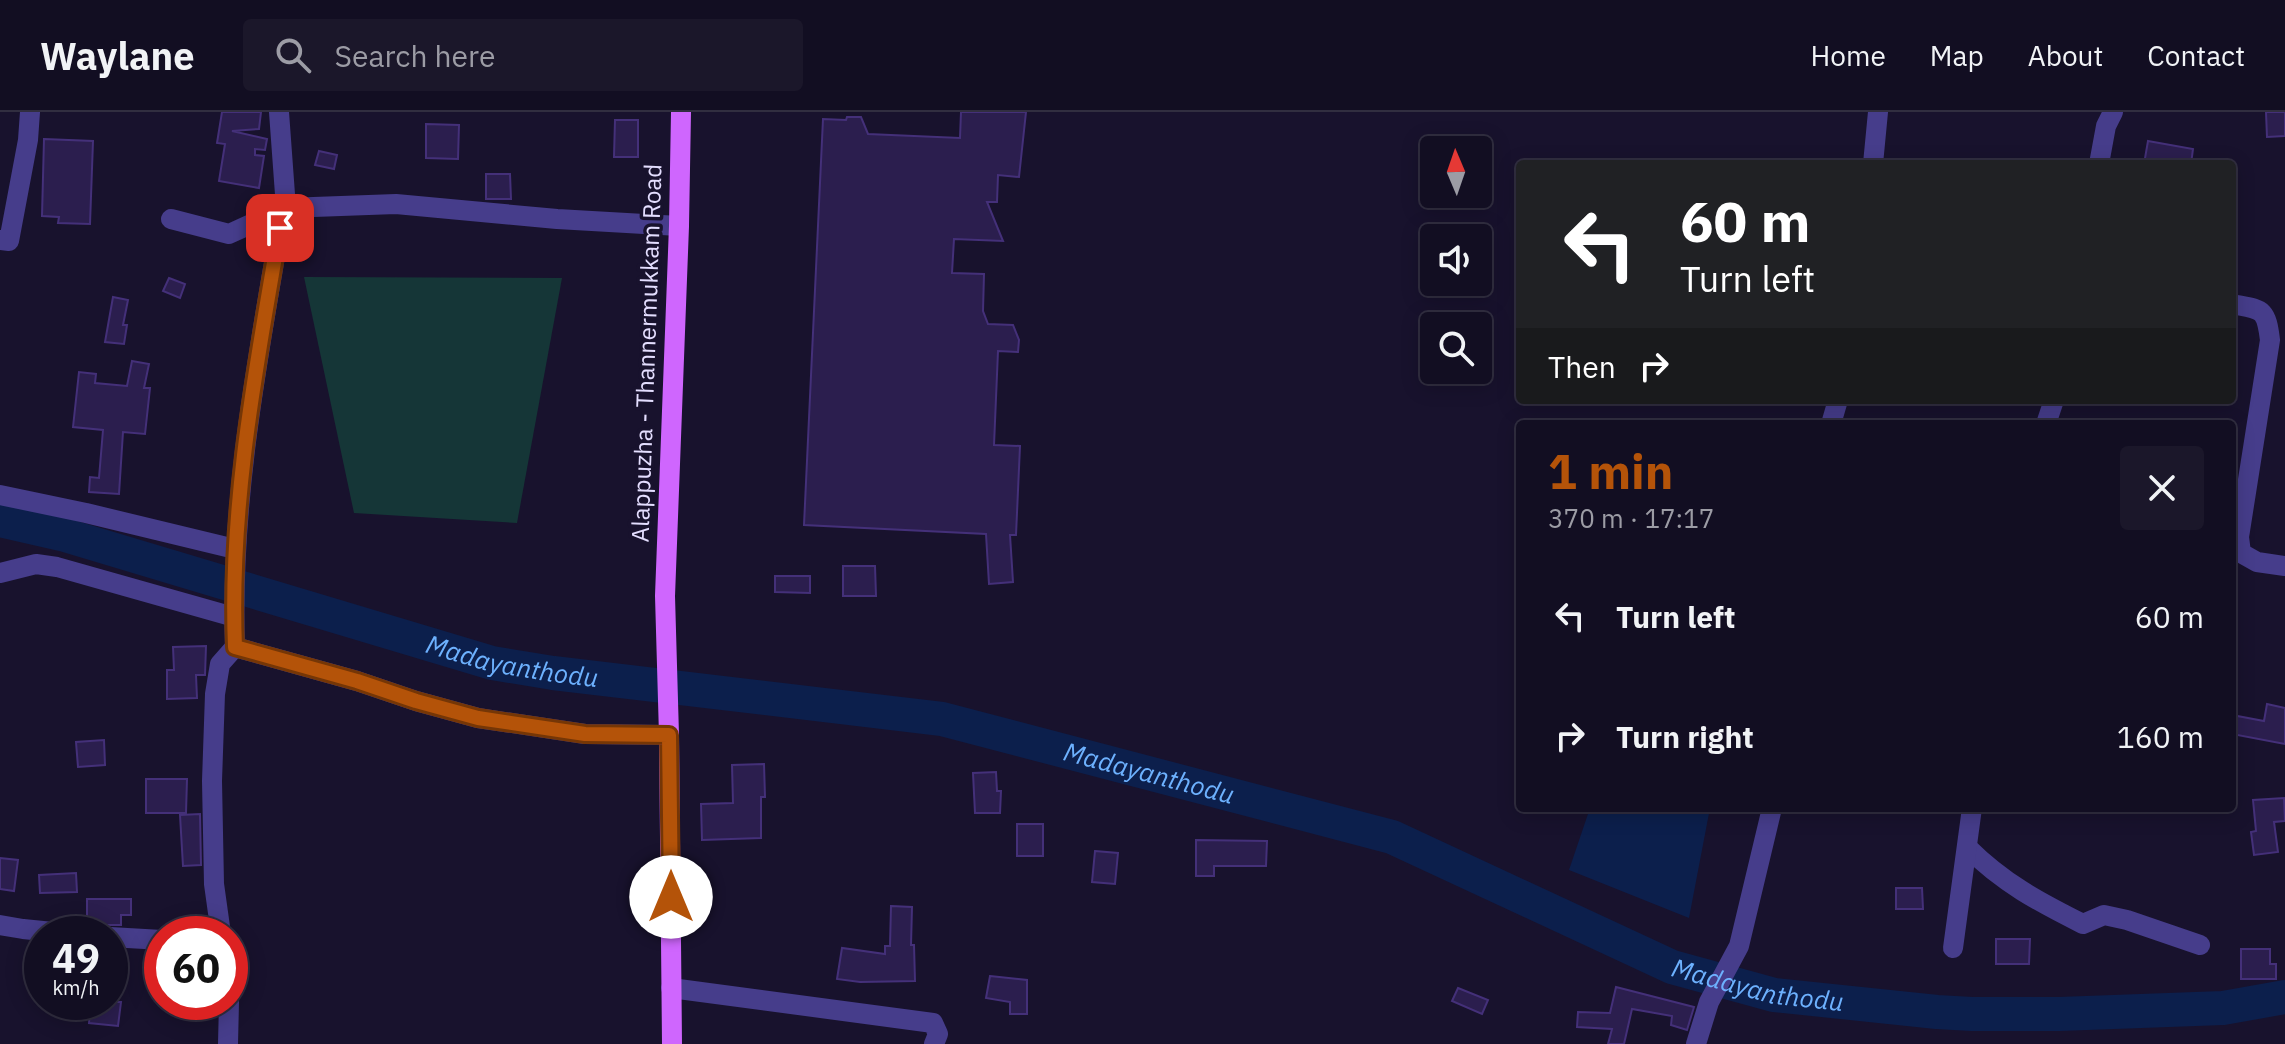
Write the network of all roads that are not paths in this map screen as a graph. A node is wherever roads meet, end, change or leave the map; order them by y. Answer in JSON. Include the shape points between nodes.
{"nodes":[{"id":1,"x":30,"y":112,"type":"edge"},
{"id":2,"x":279,"y":112,"type":"edge"},
{"id":3,"x":681,"y":112,"type":"edge"},
{"id":4,"x":1878,"y":112,"type":"edge"},
{"id":5,"x":2113,"y":112,"type":"edge"},
{"id":6,"x":1873,"y":160,"type":"edge"},
{"id":7,"x":2100,"y":160,"type":"edge"},
{"id":8,"x":286,"y":208,"type":"junction"},
{"id":9,"x":171,"y":219,"type":"dead end"},
{"id":10,"x":679,"y":226,"type":"junction"},
{"id":11,"x":0,"y":240,"type":"edge"},
{"id":12,"x":2236,"y":305,"type":"edge"},
{"id":13,"x":0,"y":495,"type":"edge"},
{"id":14,"x":235,"y":549,"type":"junction"},
{"id":15,"x":2285,"y":566,"type":"edge"},
{"id":16,"x":0,"y":573,"type":"edge"},
{"id":17,"x":234,"y":608,"type":"junction"},
{"id":18,"x":235,"y":647,"type":"junction"},
{"id":19,"x":669,"y":728,"type":"junction"},
{"id":20,"x":1771,"y":812,"type":"edge"},
{"id":21,"x":1971,"y":812,"type":"edge"},
{"id":22,"x":1967,"y":847,"type":"junction"},
{"id":23,"x":218,"y":916,"type":"edge"},
{"id":24,"x":0,"y":925,"type":"edge"},
{"id":25,"x":24,"y":929,"type":"edge"},
{"id":26,"x":2200,"y":945,"type":"dead end"},
{"id":27,"x":1953,"y":948,"type":"dead end"},
{"id":28,"x":671,"y":988,"type":"junction"},
{"id":29,"x":229,"y":1020,"type":"edge"},
{"id":30,"x":228,"y":1044,"type":"edge"},
{"id":31,"x":672,"y":1044,"type":"edge"},
{"id":32,"x":934,"y":1044,"type":"edge"},
{"id":33,"x":1696,"y":1044,"type":"edge"}],
"edges":[{"from":1,"to":11,"type":"street","via":[[9,241]]},
{"from":2,"to":8,"type":"street"},
{"from":3,"to":10,"type":"main road","name":"Alappuzha - Thannermukkam Road"},
{"from":4,"to":6,"type":"street"},
{"from":5,"to":7,"type":"street"},
{"from":8,"to":9,"type":"street","via":[[229,234]]},
{"from":8,"to":10,"type":"street","via":[[396,204]]},
{"from":8,"to":14,"type":"street","via":[[251,400]]},
{"from":10,"to":19,"type":"main road","name":"Alappuzha - Thannermukkam Road","via":[[665,596]]},
{"from":12,"to":15,"type":"street","via":[[2259,309],[2267,319],[2270,340],[2239,537],[2241,553],[2257,562]]},
{"from":13,"to":14,"type":"street"},
{"from":14,"to":17,"type":"street"},
{"from":16,"to":17,"type":"street","via":[[36,564],[57,567]]},
{"from":17,"to":18,"type":"street"},
{"from":18,"to":19,"type":"street","via":[[478,718],[585,734]]},
{"from":18,"to":23,"type":"street","via":[[220,664],[215,694],[212,781]]},
{"from":19,"to":28,"type":"main road"},
{"from":20,"to":33,"type":"street","via":[[1739,946],[1709,1002]]},
{"from":21,"to":22,"type":"street"},
{"from":22,"to":26,"type":"street","via":[[2001,877],[2083,924],[2104,915]]},
{"from":22,"to":27,"type":"street"},
{"from":24,"to":25,"type":"street"},
{"from":28,"to":31,"type":"main road"},
{"from":28,"to":32,"type":"street","via":[[933,1023],[938,1034]]},
{"from":29,"to":30,"type":"street"}]}
